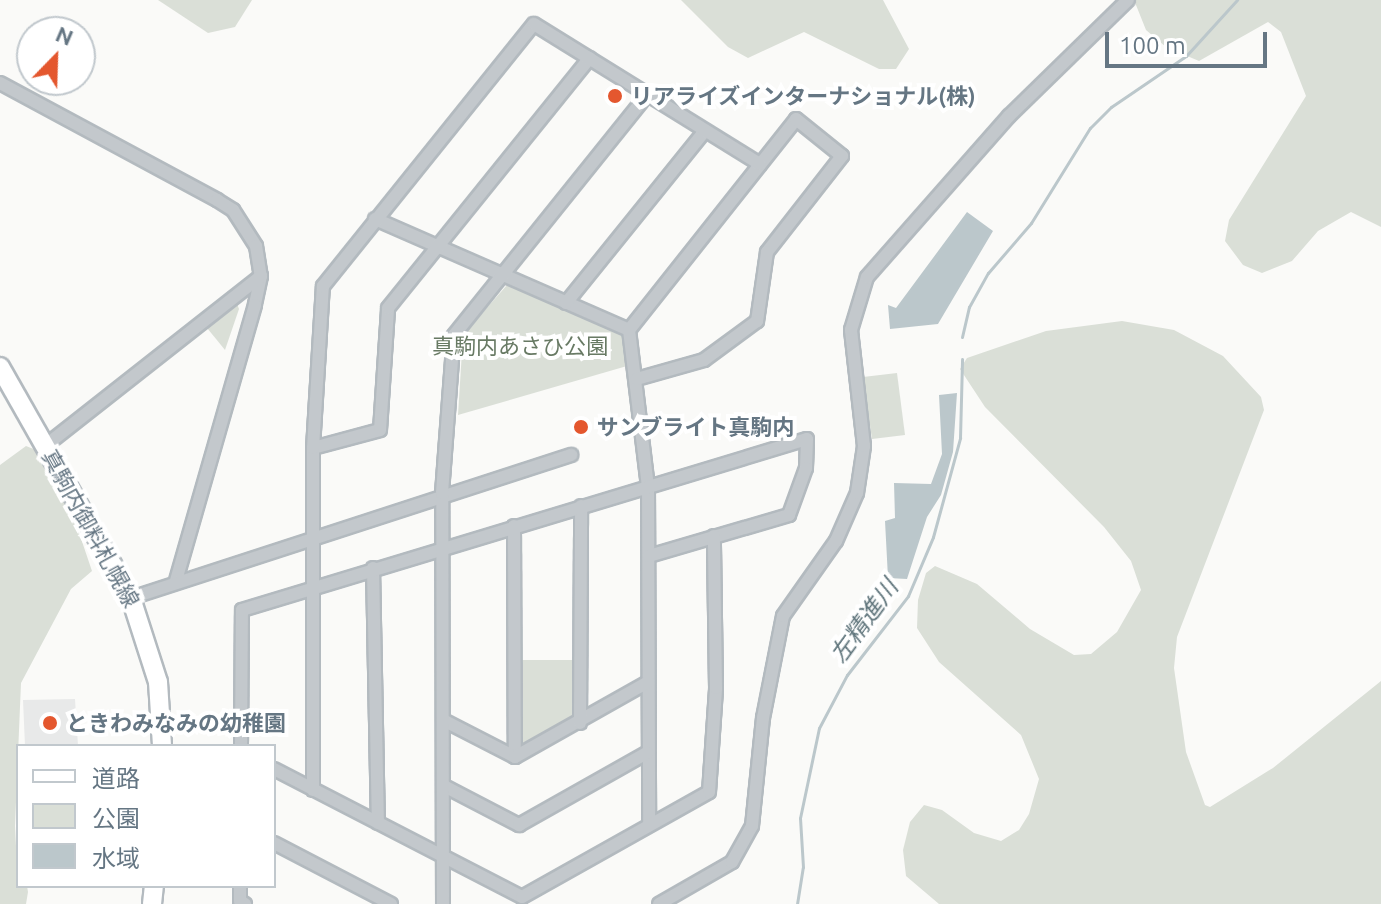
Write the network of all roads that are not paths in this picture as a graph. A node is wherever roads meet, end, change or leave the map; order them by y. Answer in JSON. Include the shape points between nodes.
{"nodes":[{"id":1,"x":1128,"y":0,"type":"edge"},
{"id":2,"x":590,"y":58,"type":"junction"},
{"id":3,"x":0,"y":83,"type":"edge"},
{"id":4,"x":647,"y":95,"type":"junction"},
{"id":5,"x":705,"y":131,"type":"junction"},
{"id":6,"x":760,"y":164,"type":"junction"},
{"id":7,"x":375,"y":219,"type":"junction"},
{"id":8,"x":437,"y":247,"type":"junction"},
{"id":9,"x":502,"y":275,"type":"junction"},
{"id":10,"x":261,"y":276,"type":"junction"},
{"id":11,"x":566,"y":303,"type":"junction"},
{"id":12,"x":629,"y":330,"type":"junction"},
{"id":13,"x":0,"y":367,"type":"edge"},
{"id":14,"x":637,"y":379,"type":"junction"},
{"id":15,"x":45,"y":446,"type":"junction"},
{"id":16,"x":313,"y":448,"type":"junction"},
{"id":17,"x":571,"y":455,"type":"dead end"},
{"id":18,"x":648,"y":486,"type":"junction"},
{"id":19,"x":442,"y":493,"type":"junction"},
{"id":20,"x":581,"y":506,"type":"junction"},
{"id":21,"x":514,"y":526,"type":"junction"},
{"id":22,"x":714,"y":536,"type":"junction"},
{"id":23,"x":314,"y":537,"type":"junction"},
{"id":24,"x":443,"y":549,"type":"junction"},
{"id":25,"x":649,"y":556,"type":"junction"},
{"id":26,"x":373,"y":568,"type":"junction"},
{"id":27,"x":176,"y":580,"type":"junction"},
{"id":28,"x":313,"y":592,"type":"junction"},
{"id":29,"x":131,"y":598,"type":"junction"},
{"id":30,"x":648,"y":682,"type":"junction"},
{"id":31,"x":443,"y":720,"type":"junction"},
{"id":32,"x":580,"y":723,"type":"junction"},
{"id":33,"x":162,"y":744,"type":"edge"},
{"id":34,"x":241,"y":744,"type":"edge"},
{"id":35,"x":647,"y":753,"type":"junction"},
{"id":36,"x":515,"y":757,"type":"junction"},
{"id":37,"x":276,"y":770,"type":"edge"},
{"id":38,"x":444,"y":786,"type":"junction"},
{"id":39,"x":313,"y":790,"type":"junction"},
{"id":40,"x":378,"y":823,"type":"junction"},
{"id":41,"x":649,"y":824,"type":"junction"},
{"id":42,"x":276,"y":844,"type":"edge"},
{"id":43,"x":442,"y":857,"type":"junction"},
{"id":44,"x":391,"y":904,"type":"edge"},
{"id":45,"x":443,"y":904,"type":"edge"},
{"id":46,"x":659,"y":904,"type":"edge"}],
"edges":[{"from":1,"to":46,"type":"street","via":[[1009,116],[863,287],[851,330],[864,446],[857,493],[836,541],[783,616],[763,718],[752,826],[732,862]]},
{"from":2,"to":4,"type":"street"},
{"from":2,"to":7,"type":"street","via":[[534,24]]},
{"from":2,"to":8,"type":"street"},
{"from":3,"to":10,"type":"street","via":[[233,210],[256,246]]},
{"from":4,"to":5,"type":"street"},
{"from":4,"to":9,"type":"street"},
{"from":5,"to":6,"type":"street"},
{"from":5,"to":11,"type":"street"},
{"from":6,"to":12,"type":"street"},
{"from":6,"to":14,"type":"street","via":[[796,119],[842,156],[767,252],[757,321],[704,360]]},
{"from":7,"to":8,"type":"street"},
{"from":7,"to":16,"type":"street","via":[[323,286]]},
{"from":8,"to":9,"type":"street"},
{"from":8,"to":16,"type":"street","via":[[388,308],[380,430]]},
{"from":9,"to":11,"type":"street"},
{"from":9,"to":19,"type":"street","via":[[454,335]]},
{"from":10,"to":15,"type":"street"},
{"from":10,"to":27,"type":"street"},
{"from":11,"to":12,"type":"street"},
{"from":12,"to":14,"type":"street"},
{"from":13,"to":15,"type":"main road","name":"真駒内御料札幌線"},
{"from":14,"to":18,"type":"street"},
{"from":15,"to":29,"type":"main road","name":"真駒内御料札幌線"},
{"from":16,"to":23,"type":"street"},
{"from":17,"to":19,"type":"street"},
{"from":18,"to":20,"type":"street"},
{"from":18,"to":22,"type":"street","via":[[807,439],[806,468],[789,515]]},
{"from":18,"to":25,"type":"street"},
{"from":19,"to":23,"type":"street"},
{"from":19,"to":24,"type":"street"},
{"from":20,"to":21,"type":"street"},
{"from":20,"to":32,"type":"street"},
{"from":21,"to":24,"type":"street"},
{"from":21,"to":36,"type":"street"},
{"from":22,"to":25,"type":"street"},
{"from":22,"to":41,"type":"street","via":[[716,688],[709,792]]},
{"from":23,"to":27,"type":"street"},
{"from":23,"to":28,"type":"street"},
{"from":24,"to":26,"type":"street"},
{"from":24,"to":31,"type":"street"},
{"from":25,"to":30,"type":"street"},
{"from":26,"to":28,"type":"street"},
{"from":26,"to":40,"type":"street"},
{"from":27,"to":29,"type":"street"},
{"from":28,"to":34,"type":"street","via":[[242,610]]},
{"from":28,"to":39,"type":"street"},
{"from":29,"to":33,"type":"main road","name":"真駒内御料札幌線","via":[[158,682]]},
{"from":30,"to":32,"type":"street"},
{"from":30,"to":35,"type":"street"},
{"from":31,"to":36,"type":"street"},
{"from":31,"to":38,"type":"street"},
{"from":32,"to":36,"type":"street"},
{"from":35,"to":38,"type":"street","via":[[519,825]]},
{"from":35,"to":41,"type":"street"},
{"from":37,"to":39,"type":"street"},
{"from":38,"to":43,"type":"street"},
{"from":39,"to":40,"type":"street"},
{"from":40,"to":43,"type":"street"},
{"from":41,"to":43,"type":"street","via":[[522,897]]},
{"from":42,"to":44,"type":"street"},
{"from":43,"to":45,"type":"street"}]}
